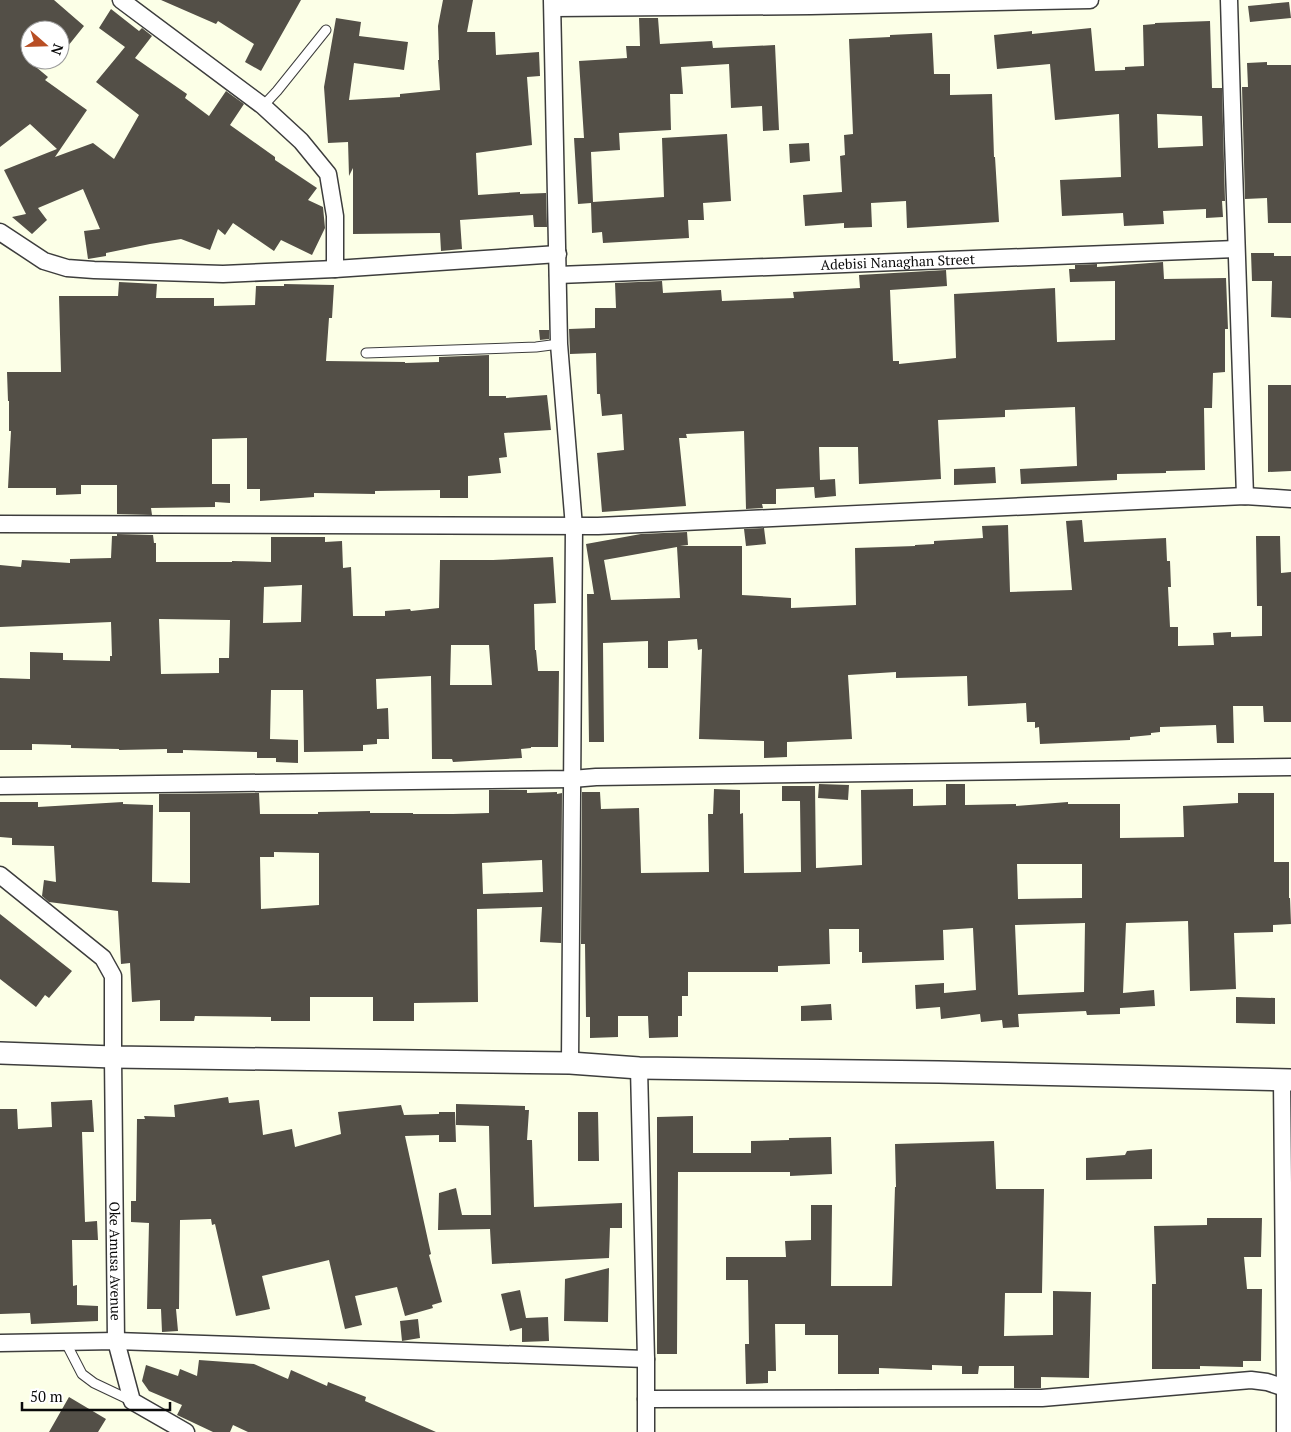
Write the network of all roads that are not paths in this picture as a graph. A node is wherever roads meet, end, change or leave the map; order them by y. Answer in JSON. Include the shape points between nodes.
{"nodes":[{"id":1,"x":121,"y":0,"type":"edge"},
{"id":2,"x":1090,"y":0,"type":"edge"},
{"id":3,"x":1229,"y":0,"type":"edge"},
{"id":4,"x":1059,"y":1,"type":"edge"},
{"id":5,"x":810,"y":3,"type":"edge"},
{"id":6,"x":553,"y":4,"type":"edge"},
{"id":7,"x":326,"y":30,"type":"dead end"},
{"id":8,"x":263,"y":106,"type":"junction"},
{"id":9,"x":0,"y":232,"type":"edge"},
{"id":10,"x":1236,"y":249,"type":"junction"},
{"id":11,"x":558,"y":254,"type":"junction"},
{"id":12,"x":335,"y":269,"type":"junction"},
{"id":13,"x":558,"y":275,"type":"junction"},
{"id":14,"x":559,"y":344,"type":"junction"},
{"id":15,"x":366,"y":353,"type":"dead end"},
{"id":16,"x":1245,"y":496,"type":"junction"},
{"id":17,"x":1291,"y":499,"type":"edge"},
{"id":18,"x":0,"y":524,"type":"edge"},
{"id":19,"x":574,"y":527,"type":"junction"},
{"id":20,"x":1291,"y":767,"type":"edge"},
{"id":21,"x":572,"y":779,"type":"junction"},
{"id":22,"x":0,"y":786,"type":"edge"},
{"id":23,"x":0,"y":875,"type":"edge"},
{"id":24,"x":0,"y":1053,"type":"edge"},
{"id":25,"x":113,"y":1057,"type":"junction"},
{"id":26,"x":570,"y":1063,"type":"junction"},
{"id":27,"x":639,"y":1068,"type":"junction"},
{"id":28,"x":1286,"y":1080,"type":"edge"},
{"id":29,"x":116,"y":1341,"type":"junction"},
{"id":30,"x":65,"y":1342,"type":"junction"},
{"id":31,"x":0,"y":1343,"type":"edge"},
{"id":32,"x":646,"y":1359,"type":"junction"},
{"id":33,"x":1288,"y":1389,"type":"edge"},
{"id":34,"x":646,"y":1399,"type":"junction"},
{"id":35,"x":132,"y":1401,"type":"junction"},
{"id":36,"x":186,"y":1432,"type":"edge"},
{"id":37,"x":646,"y":1432,"type":"edge"},
{"id":38,"x":1284,"y":1432,"type":"edge"}],
"edges":[{"from":1,"to":8,"type":"street"},
{"from":2,"to":4,"type":"street"},
{"from":3,"to":10,"type":"street"},
{"from":4,"to":5,"type":"street"},
{"from":5,"to":6,"type":"street"},
{"from":6,"to":11,"type":"street"},
{"from":7,"to":8,"type":"lane"},
{"from":8,"to":12,"type":"street","via":[[302,141],[328,174],[335,216]]},
{"from":9,"to":12,"type":"street","via":[[44,261],[67,268],[223,274]]},
{"from":10,"to":13,"type":"street","name":"Adebisi Nanaghan Street"},
{"from":10,"to":16,"type":"street"},
{"from":11,"to":12,"type":"street"},
{"from":11,"to":13,"type":"street"},
{"from":13,"to":14,"type":"street"},
{"from":14,"to":15,"type":"lane"},
{"from":14,"to":19,"type":"street"},
{"from":16,"to":17,"type":"street"},
{"from":16,"to":19,"type":"street"},
{"from":18,"to":19,"type":"street"},
{"from":19,"to":21,"type":"street"},
{"from":20,"to":21,"type":"street"},
{"from":21,"to":22,"type":"street"},
{"from":21,"to":26,"type":"street"},
{"from":23,"to":25,"type":"street","name":"Oke Amusa Avenue","via":[[103,958],[113,976]]},
{"from":24,"to":25,"type":"street"},
{"from":25,"to":26,"type":"street"},
{"from":25,"to":29,"type":"street","name":"Oke Amusa Avenue"},
{"from":26,"to":27,"type":"street"},
{"from":27,"to":28,"type":"street"},
{"from":27,"to":32,"type":"street"},
{"from":28,"to":33,"type":"street"},
{"from":29,"to":30,"type":"street"},
{"from":29,"to":32,"type":"street"},
{"from":29,"to":35,"type":"street","name":"Oke Amusa Avenue"},
{"from":30,"to":31,"type":"street"},
{"from":30,"to":35,"type":"lane","via":[[82,1374]]},
{"from":32,"to":34,"type":"street"},
{"from":33,"to":34,"type":"street","via":[[1251,1380],[1042,1398]]},
{"from":33,"to":38,"type":"street"},
{"from":34,"to":37,"type":"street"},
{"from":35,"to":36,"type":"street"}]}
